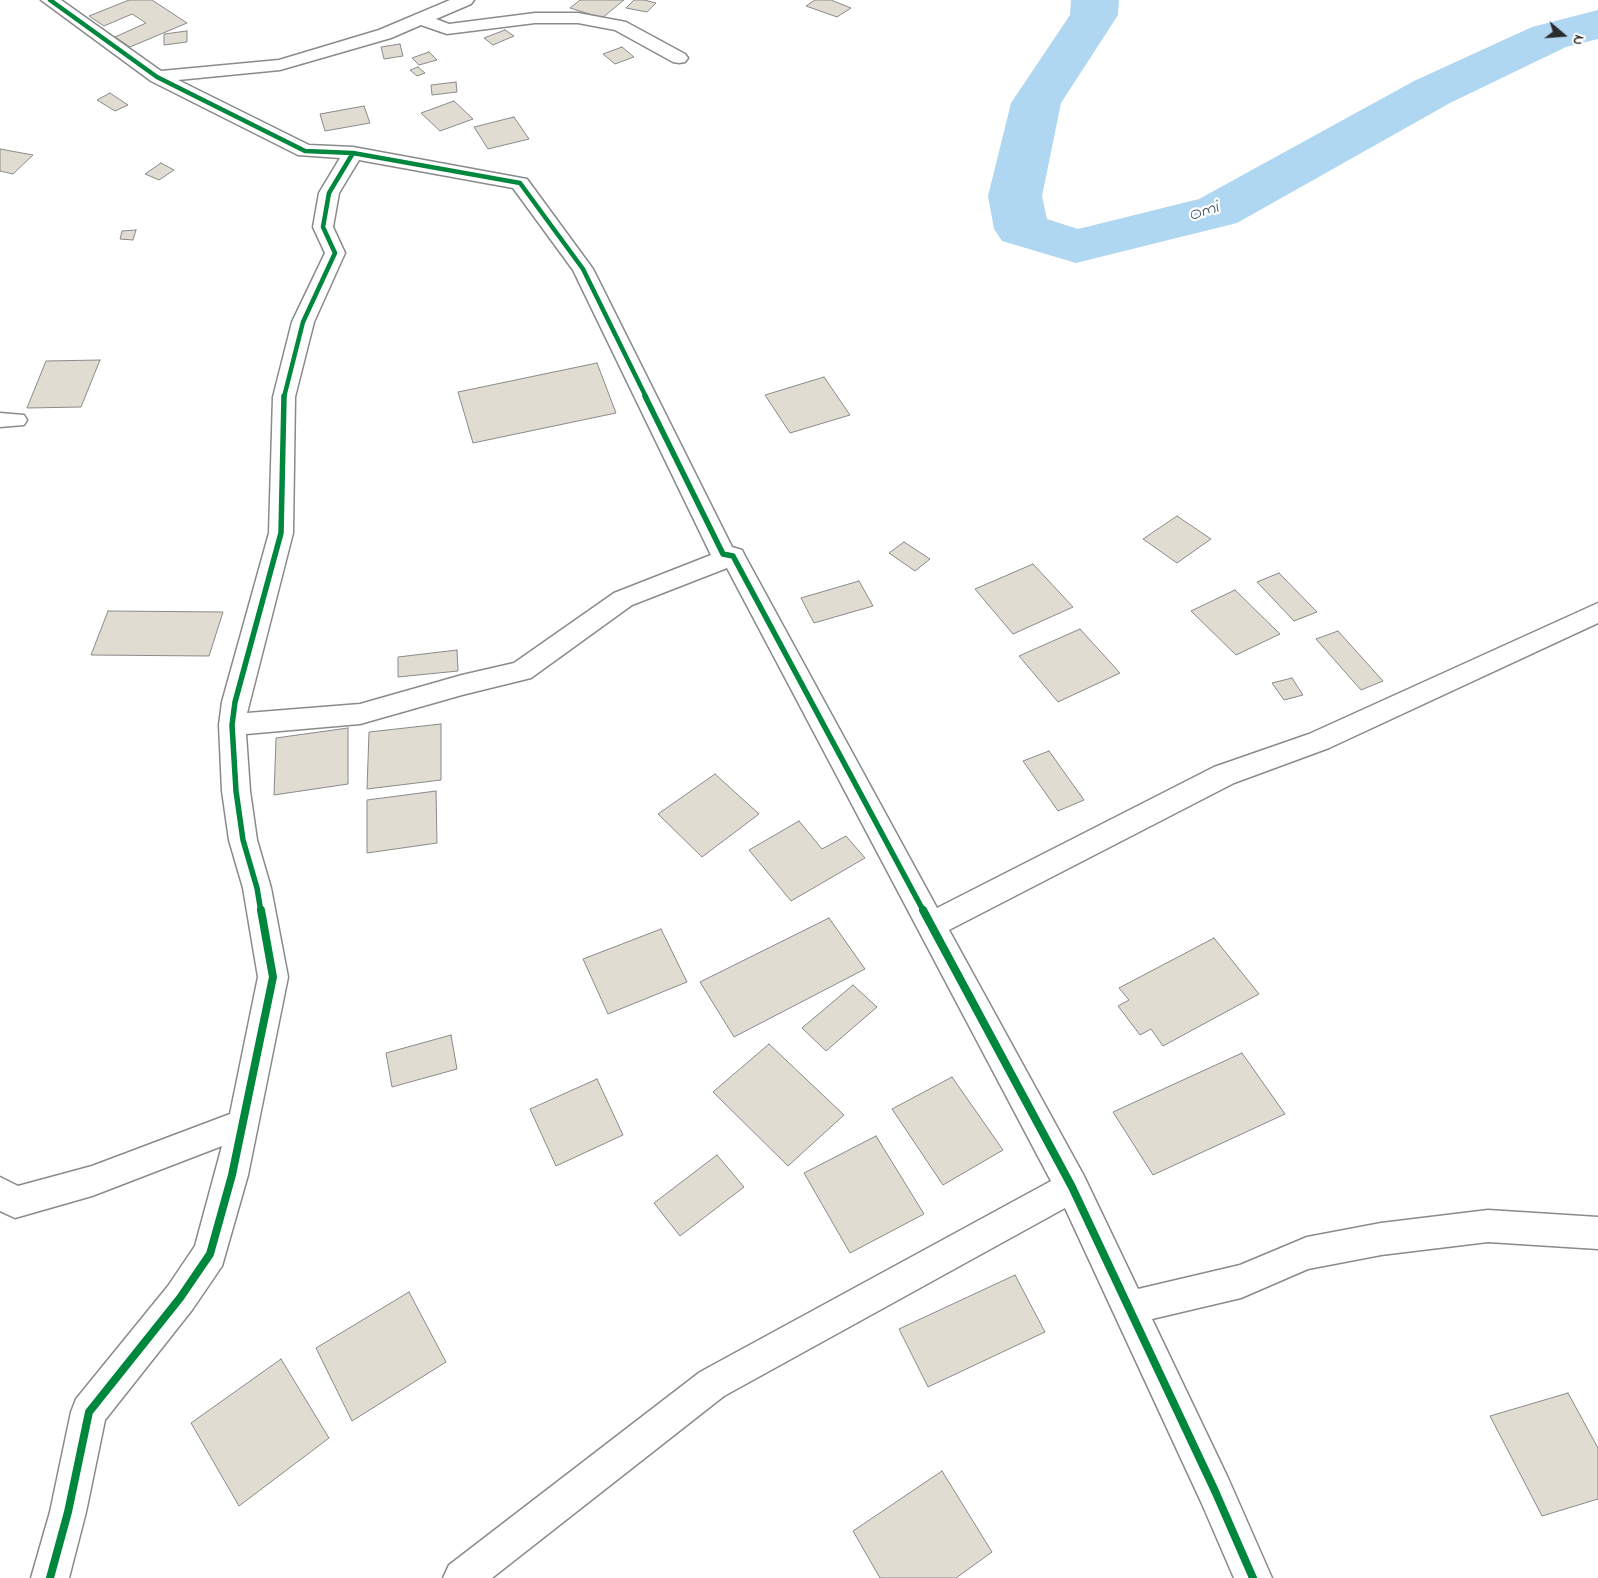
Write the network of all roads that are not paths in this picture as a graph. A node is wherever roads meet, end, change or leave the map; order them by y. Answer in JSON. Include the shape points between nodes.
{"nodes":[{"id":1,"x":50,"y":0,"type":"edge"},
{"id":2,"x":465,"y":0,"type":"edge"},
{"id":3,"x":420,"y":19,"type":"junction"},
{"id":4,"x":679,"y":58,"type":"dead end"},
{"id":5,"x":157,"y":77,"type":"junction"},
{"id":6,"x":353,"y":153,"type":"junction"},
{"id":7,"x":733,"y":556,"type":"junction"},
{"id":8,"x":1598,"y":612,"type":"edge"},
{"id":9,"x":232,"y":725,"type":"junction"},
{"id":10,"x":930,"y":926,"type":"junction"},
{"id":11,"x":244,"y":1123,"type":"junction"},
{"id":12,"x":1072,"y":1187,"type":"junction"},
{"id":13,"x":0,"y":1194,"type":"edge"},
{"id":14,"x":1598,"y":1232,"type":"edge"},
{"id":15,"x":1129,"y":1308,"type":"junction"},
{"id":16,"x":50,"y":1578,"type":"edge"},
{"id":17,"x":462,"y":1578,"type":"edge"},
{"id":18,"x":1253,"y":1578,"type":"edge"}],
"edges":[{"from":1,"to":5,"type":"street"},
{"from":2,"to":3,"type":"street"},
{"from":3,"to":4,"type":"street","via":[[447,29],[535,18],[578,18],[620,26]]},
{"from":3,"to":5,"type":"street","via":[[385,34],[280,65]]},
{"from":5,"to":6,"type":"street","via":[[305,151]]},
{"from":6,"to":7,"type":"street","via":[[520,183],[583,270],[723,554]]},
{"from":6,"to":9,"type":"street","via":[[329,193],[323,227],[335,253],[302,322],[284,397],[281,533],[235,702]]},
{"from":7,"to":9,"type":"street","via":[[623,599],[522,671],[360,714]]},
{"from":7,"to":10,"type":"street"},
{"from":8,"to":10,"type":"street","via":[[1319,741],[1224,775]]},
{"from":9,"to":11,"type":"street","via":[[243,840],[273,977]]},
{"from":10,"to":12,"type":"street"},
{"from":11,"to":13,"type":"street","via":[[92,1181],[15,1202]]},
{"from":11,"to":16,"type":"street","via":[[210,1254],[180,1298],[89,1412]]},
{"from":12,"to":15,"type":"street"},
{"from":12,"to":17,"type":"street","via":[[712,1384]]},
{"from":14,"to":15,"type":"street","via":[[1488,1226],[1381,1239],[1307,1253],[1241,1282]]},
{"from":15,"to":18,"type":"street"}]}
